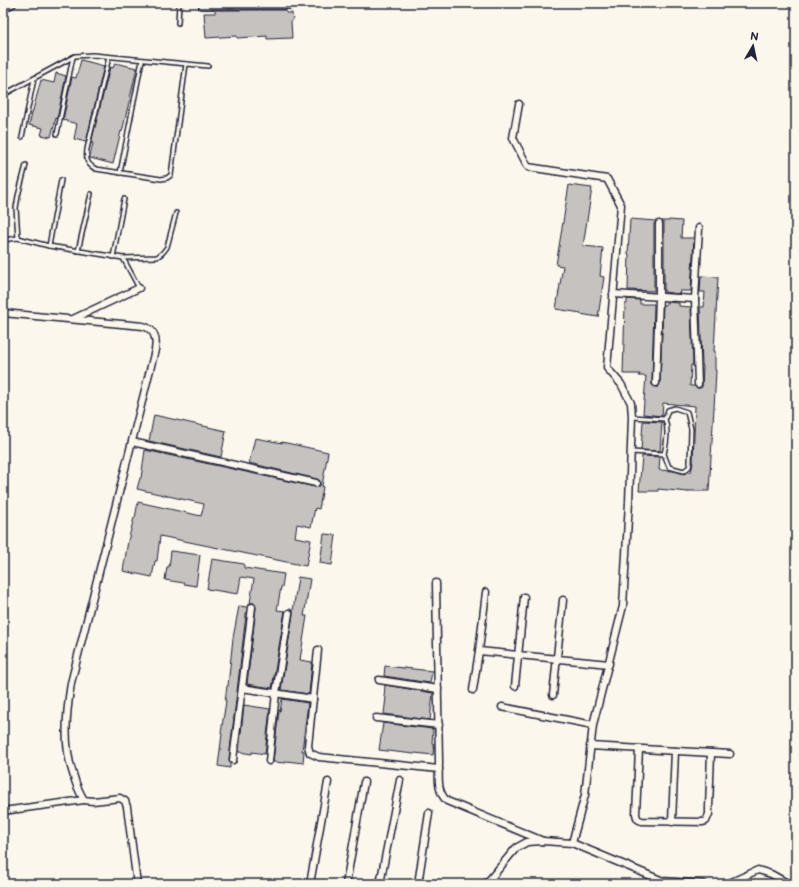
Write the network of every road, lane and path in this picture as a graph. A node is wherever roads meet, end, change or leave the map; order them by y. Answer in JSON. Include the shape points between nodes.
{"nodes":[{"id":1,"x":12,"y":3,"type":"edge"},
{"id":2,"x":179,"y":3,"type":"edge"},
{"id":3,"x":201,"y":3,"type":"edge"},
{"id":4,"x":290,"y":3,"type":"edge"},
{"id":5,"x":3,"y":8,"type":"edge"},
{"id":6,"x":178,"y":23,"type":"dead end"},
{"id":7,"x":73,"y":57,"type":"junction"},
{"id":8,"x":109,"y":57,"type":"junction"},
{"id":9,"x":142,"y":60,"type":"junction"},
{"id":10,"x":186,"y":64,"type":"junction"},
{"id":11,"x":208,"y":66,"type":"dead end"},
{"id":12,"x":34,"y":79,"type":"junction"},
{"id":13,"x":3,"y":95,"type":"edge"},
{"id":14,"x":519,"y":104,"type":"dead end"},
{"id":15,"x":57,"y":134,"type":"dead end"},
{"id":16,"x":22,"y":137,"type":"dead end"},
{"id":17,"x":26,"y":165,"type":"dead end"},
{"id":18,"x":120,"y":173,"type":"junction"},
{"id":19,"x":61,"y":180,"type":"dead end"},
{"id":20,"x":91,"y":194,"type":"dead end"},
{"id":21,"x":124,"y":199,"type":"dead end"},
{"id":22,"x":176,"y":213,"type":"dead end"},
{"id":23,"x":659,"y":224,"type":"dead end"},
{"id":24,"x":699,"y":228,"type":"dead end"},
{"id":25,"x":18,"y":238,"type":"junction"},
{"id":26,"x":3,"y":240,"type":"edge"},
{"id":27,"x":49,"y":246,"type":"junction"},
{"id":28,"x":78,"y":251,"type":"junction"},
{"id":29,"x":113,"y":257,"type":"junction"},
{"id":30,"x":123,"y":258,"type":"junction"},
{"id":31,"x":139,"y":288,"type":"joint"},
{"id":32,"x":614,"y":294,"type":"junction"},
{"id":33,"x":658,"y":296,"type":"junction"},
{"id":34,"x":695,"y":299,"type":"junction"},
{"id":35,"x":3,"y":313,"type":"edge"},
{"id":36,"x":72,"y":319,"type":"junction"},
{"id":37,"x":656,"y":383,"type":"dead end"},
{"id":38,"x":698,"y":384,"type":"dead end"},
{"id":39,"x":632,"y":417,"type":"junction"},
{"id":40,"x":665,"y":418,"type":"junction"},
{"id":41,"x":132,"y":442,"type":"junction"},
{"id":42,"x":631,"y":452,"type":"junction"},
{"id":43,"x":664,"y":454,"type":"junction"},
{"id":44,"x":316,"y":483,"type":"dead end"},
{"id":45,"x":436,"y":583,"type":"dead end"},
{"id":46,"x":486,"y":592,"type":"dead end"},
{"id":47,"x":524,"y":597,"type":"dead end"},
{"id":48,"x":563,"y":600,"type":"dead end"},
{"id":49,"x":252,"y":607,"type":"dead end"},
{"id":50,"x":288,"y":613,"type":"dead end"},
{"id":51,"x":318,"y":650,"type":"dead end"},
{"id":52,"x":479,"y":651,"type":"junction"},
{"id":53,"x":518,"y":654,"type":"junction"},
{"id":54,"x":557,"y":658,"type":"junction"},
{"id":55,"x":609,"y":664,"type":"junction"},
{"id":56,"x":379,"y":680,"type":"dead end"},
{"id":57,"x":515,"y":686,"type":"dead end"},
{"id":58,"x":242,"y":688,"type":"junction"},
{"id":59,"x":438,"y":689,"type":"junction"},
{"id":60,"x":473,"y":690,"type":"dead end"},
{"id":61,"x":276,"y":693,"type":"junction"},
{"id":62,"x":554,"y":695,"type":"dead end"},
{"id":63,"x":313,"y":699,"type":"junction"},
{"id":64,"x":502,"y":707,"type":"dead end"},
{"id":65,"x":376,"y":718,"type":"dead end"},
{"id":66,"x":439,"y":725,"type":"junction"},
{"id":67,"x":593,"y":725,"type":"junction"},
{"id":68,"x":590,"y":746,"type":"junction"},
{"id":69,"x":639,"y":749,"type":"junction"},
{"id":70,"x":675,"y":751,"type":"junction"},
{"id":71,"x":711,"y":753,"type":"junction"},
{"id":72,"x":730,"y":754,"type":"dead end"},
{"id":73,"x":233,"y":760,"type":"dead end"},
{"id":74,"x":269,"y":761,"type":"dead end"},
{"id":75,"x":439,"y":768,"type":"junction"},
{"id":76,"x":400,"y":780,"type":"dead end"},
{"id":77,"x":328,"y":782,"type":"dead end"},
{"id":78,"x":364,"y":782,"type":"dead end"},
{"id":79,"x":84,"y":800,"type":"junction"},
{"id":80,"x":3,"y":811,"type":"edge"},
{"id":81,"x":429,"y":813,"type":"dead end"},
{"id":82,"x":672,"y":822,"type":"junction"},
{"id":83,"x":543,"y":840,"type":"junction"},
{"id":84,"x":572,"y":843,"type":"junction"},
{"id":85,"x":137,"y":884,"type":"edge"},
{"id":86,"x":310,"y":884,"type":"edge"},
{"id":87,"x":346,"y":884,"type":"edge"},
{"id":88,"x":380,"y":884,"type":"edge"},
{"id":89,"x":418,"y":884,"type":"edge"},
{"id":90,"x":486,"y":884,"type":"edge"},
{"id":91,"x":704,"y":884,"type":"edge"},
{"id":92,"x":726,"y":884,"type":"edge"},
{"id":93,"x":789,"y":884,"type":"edge"}],
"edges":[{"from":1,"to":5,"type":"street"},
{"from":2,"to":6,"type":"lane"},
{"from":3,"to":4,"type":"lane","via":[[201,7],[290,7]]},
{"from":7,"to":8,"type":"lane"},
{"from":7,"to":12,"type":"lane"},
{"from":7,"to":15,"type":"lane"},
{"from":8,"to":9,"type":"lane"},
{"from":8,"to":18,"type":"lane","via":[[87,149],[87,159],[88,164],[96,169]]},
{"from":9,"to":10,"type":"lane"},
{"from":9,"to":18,"type":"lane"},
{"from":10,"to":11,"type":"lane"},
{"from":10,"to":18,"type":"lane","via":[[170,175],[162,179]]},
{"from":12,"to":13,"type":"lane"},
{"from":12,"to":16,"type":"lane"},
{"from":14,"to":32,"type":"street","via":[[512,138],[528,167],[607,179],[621,205]]},
{"from":17,"to":25,"type":"lane","via":[[16,208]]},
{"from":19,"to":27,"type":"lane"},
{"from":20,"to":28,"type":"lane"},
{"from":21,"to":29,"type":"lane"},
{"from":22,"to":30,"type":"lane","via":[[167,247],[162,255]]},
{"from":23,"to":33,"type":"street"},
{"from":24,"to":34,"type":"street"},
{"from":25,"to":26,"type":"lane"},
{"from":25,"to":27,"type":"lane"},
{"from":27,"to":28,"type":"lane"},
{"from":28,"to":29,"type":"lane"},
{"from":29,"to":30,"type":"lane"},
{"from":30,"to":31,"type":"lane"},
{"from":31,"to":36,"type":"street"},
{"from":32,"to":33,"type":"street"},
{"from":32,"to":39,"type":"street","via":[[607,368],[621,384],[631,403]]},
{"from":33,"to":34,"type":"street"},
{"from":33,"to":37,"type":"street"},
{"from":34,"to":38,"type":"street"},
{"from":35,"to":36,"type":"street"},
{"from":36,"to":41,"type":"street","via":[[143,326],[152,330],[154,334],[156,344]]},
{"from":39,"to":40,"type":"lane"},
{"from":39,"to":42,"type":"street"},
{"from":40,"to":43,"type":"lane","via":[[667,426]]},
{"from":40,"to":43,"type":"lane","via":[[668,410],[675,408],[686,412],[691,429],[689,467],[684,471],[669,467]]},
{"from":41,"to":44,"type":"street"},
{"from":41,"to":79,"type":"street","via":[[71,683],[67,745],[74,778]]},
{"from":42,"to":43,"type":"lane"},
{"from":42,"to":55,"type":"street","via":[[623,606]]},
{"from":45,"to":59,"type":"street"},
{"from":46,"to":52,"type":"street"},
{"from":47,"to":53,"type":"street"},
{"from":48,"to":54,"type":"street"},
{"from":49,"to":58,"type":"street"},
{"from":50,"to":61,"type":"street"},
{"from":51,"to":63,"type":"street"},
{"from":52,"to":53,"type":"street"},
{"from":52,"to":60,"type":"street"},
{"from":53,"to":54,"type":"street"},
{"from":53,"to":57,"type":"street"},
{"from":54,"to":55,"type":"street"},
{"from":54,"to":62,"type":"street"},
{"from":55,"to":67,"type":"street"},
{"from":56,"to":59,"type":"street"},
{"from":58,"to":61,"type":"street"},
{"from":58,"to":73,"type":"street"},
{"from":59,"to":66,"type":"street"},
{"from":61,"to":63,"type":"street"},
{"from":61,"to":74,"type":"street"},
{"from":63,"to":75,"type":"street","via":[[308,746],[310,753],[318,757]]},
{"from":64,"to":67,"type":"street"},
{"from":65,"to":66,"type":"street"},
{"from":66,"to":75,"type":"street"},
{"from":67,"to":68,"type":"street"},
{"from":68,"to":69,"type":"street"},
{"from":68,"to":84,"type":"street","via":[[585,795]]},
{"from":69,"to":70,"type":"street"},
{"from":69,"to":82,"type":"street","via":[[637,818],[642,821]]},
{"from":70,"to":71,"type":"street"},
{"from":70,"to":82,"type":"street"},
{"from":71,"to":72,"type":"street"},
{"from":71,"to":82,"type":"street","via":[[709,814],[706,821]]},
{"from":75,"to":83,"type":"street","via":[[440,793],[447,801]]},
{"from":76,"to":88,"type":"street"},
{"from":77,"to":86,"type":"street"},
{"from":78,"to":87,"type":"street"},
{"from":79,"to":80,"type":"street"},
{"from":79,"to":85,"type":"street","via":[[120,798],[125,801]]},
{"from":81,"to":89,"type":"street"},
{"from":83,"to":84,"type":"street"},
{"from":83,"to":90,"type":"street","via":[[527,842],[516,848]]},
{"from":84,"to":91,"type":"street","via":[[663,881]]},
{"from":92,"to":93,"type":"street","via":[[758,870]]}]}
